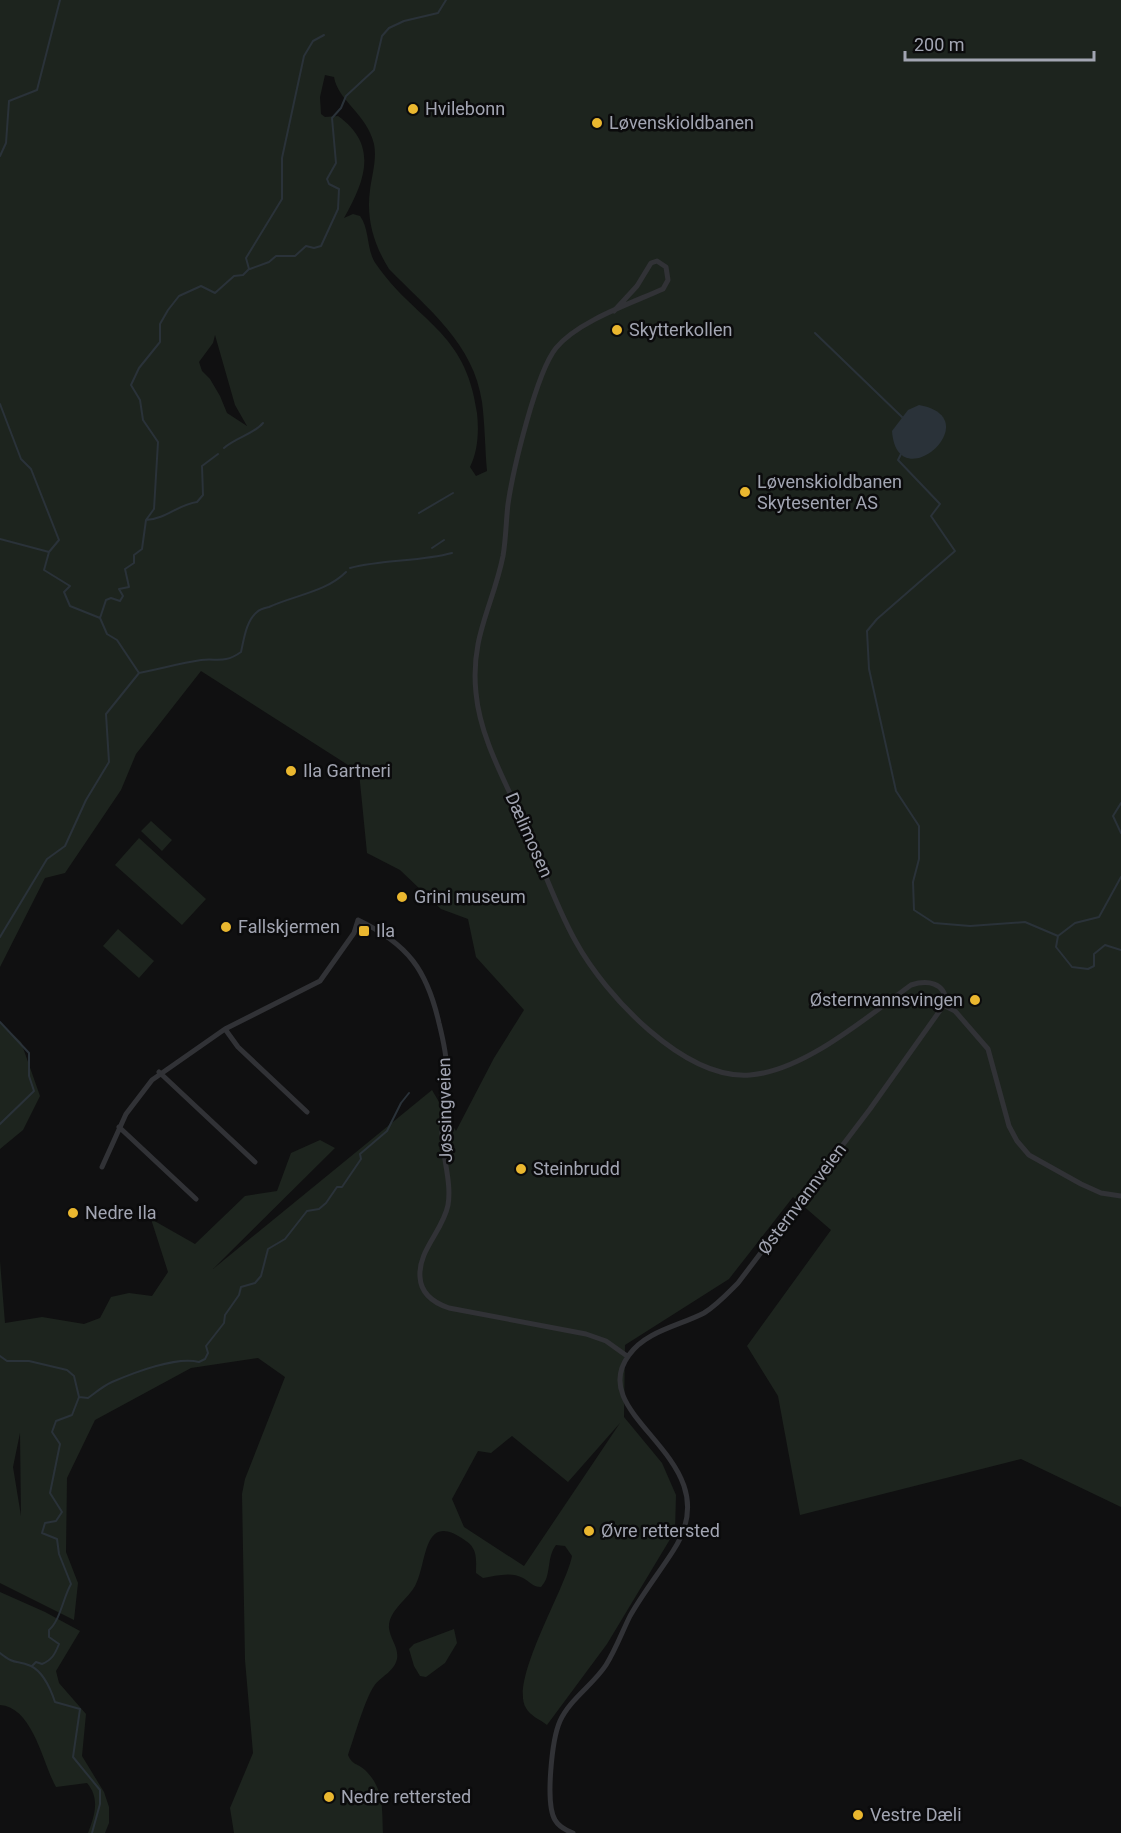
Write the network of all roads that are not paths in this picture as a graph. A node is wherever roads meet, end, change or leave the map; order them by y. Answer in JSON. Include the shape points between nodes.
{"nodes":[{"id":1,"x":614,"y":311,"type":"junction"},
{"id":2,"x":945,"y":1004,"type":"junction"},
{"id":3,"x":225,"y":1029,"type":"junction"},
{"id":4,"x":159,"y":1072,"type":"junction"},
{"id":5,"x":307,"y":1112,"type":"dead end"},
{"id":6,"x":118,"y":1127,"type":"junction"},
{"id":7,"x":255,"y":1162,"type":"dead end"},
{"id":8,"x":102,"y":1167,"type":"dead end"},
{"id":9,"x":1121,"y":1196,"type":"edge"},
{"id":10,"x":196,"y":1199,"type":"dead end"},
{"id":11,"x":627,"y":1356,"type":"junction"},
{"id":12,"x":573,"y":1833,"type":"edge"}],
"edges":[{"from":1,"to":1,"type":"street","name":"Dælimosen","via":[[665,287],[666,267],[657,261],[651,263]]},
{"from":1,"to":2,"type":"street","name":"Dælimosen","via":[[563,340],[542,372],[514,473],[503,558],[477,638],[476,695],[486,735],[575,940],[600,978],[670,1048],[697,1065],[730,1075],[790,1066],[911,985],[937,985],[946,995]]},
{"from":2,"to":9,"type":"street","via":[[988,1049],[1010,1126],[1023,1148],[1046,1166],[1081,1184]]},
{"from":2,"to":11,"type":"street","name":"Østernvannveien","via":[[738,1283],[712,1307],[652,1336]]},
{"from":3,"to":4,"type":"street","name":"Jøssingveien"},
{"from":3,"to":5,"type":"street","via":[[238,1047]]},
{"from":3,"to":11,"type":"street","name":"Jøssingveien","via":[[320,981],[354,933],[358,920],[392,938],[424,975],[446,1059],[442,1141],[449,1198],[443,1222],[420,1267],[423,1290],[433,1301],[449,1308],[594,1336]]},
{"from":4,"to":6,"type":"street","name":"Jøssingveien"},
{"from":4,"to":7,"type":"street"},
{"from":6,"to":8,"type":"street","name":"Jøssingveien"},
{"from":6,"to":10,"type":"street"},
{"from":11,"to":12,"type":"street","via":[[621,1376],[624,1400],[680,1473],[687,1490],[689,1515],[682,1537],[633,1611],[607,1663],[560,1721],[551,1802],[553,1816],[560,1826]]}]}
